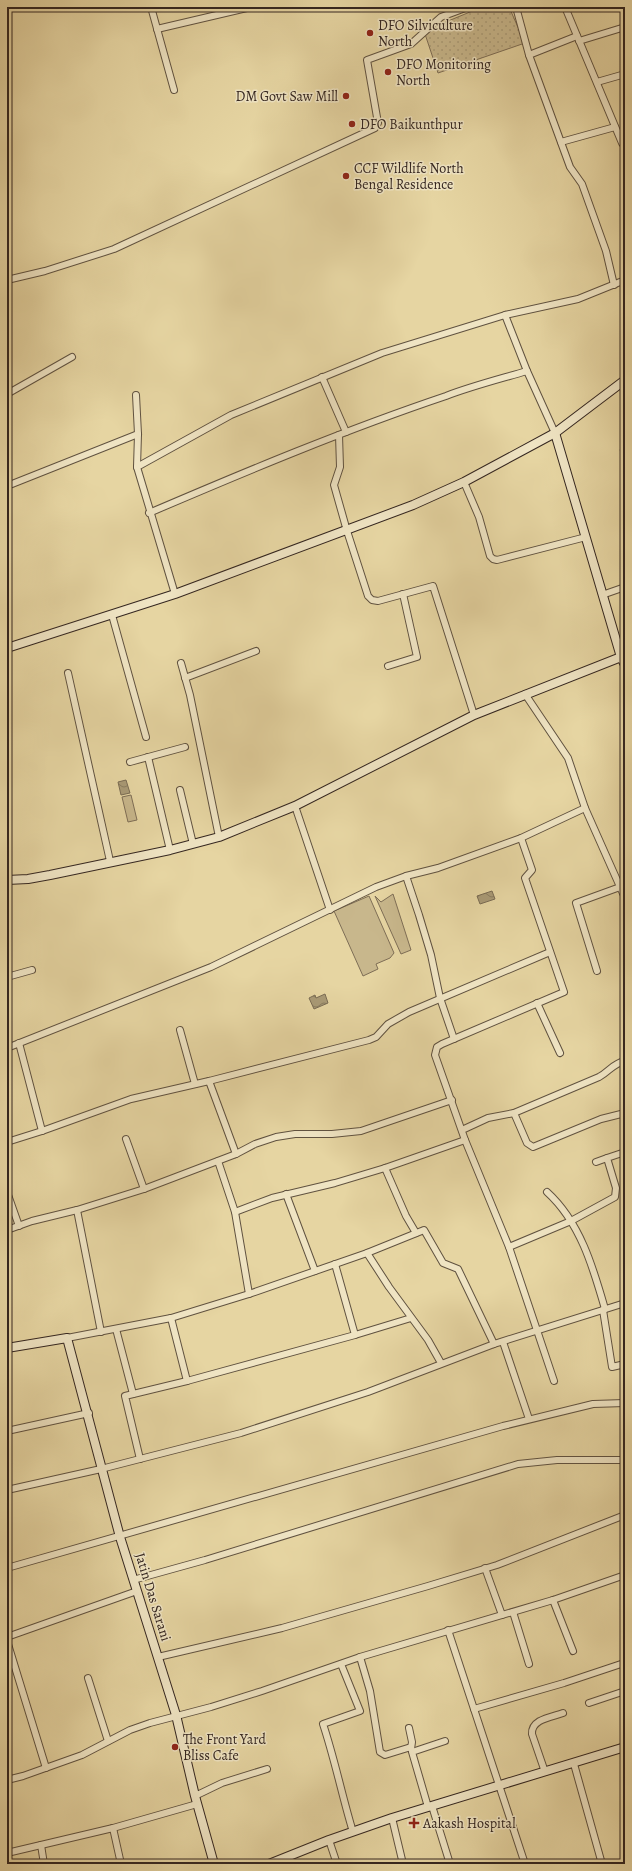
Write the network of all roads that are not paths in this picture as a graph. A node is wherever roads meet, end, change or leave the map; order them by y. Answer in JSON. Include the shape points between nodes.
{"nodes":[{"id":1,"x":151,"y":7,"type":"edge"},
{"id":2,"x":251,"y":7,"type":"edge"},
{"id":3,"x":468,"y":7,"type":"edge"},
{"id":4,"x":516,"y":7,"type":"edge"},
{"id":5,"x":565,"y":7,"type":"edge"},
{"id":6,"x":625,"y":26,"type":"edge"},
{"id":7,"x":157,"y":28,"type":"junction"},
{"id":8,"x":578,"y":38,"type":"junction"},
{"id":9,"x":530,"y":55,"type":"junction"},
{"id":10,"x":625,"y":74,"type":"edge"},
{"id":11,"x":597,"y":82,"type":"junction"},
{"id":12,"x":174,"y":90,"type":"dead end"},
{"id":13,"x":615,"y":127,"type":"junction"},
{"id":14,"x":561,"y":142,"type":"junction"},
{"id":15,"x":624,"y":144,"type":"edge"},
{"id":16,"x":7,"y":280,"type":"edge"},
{"id":17,"x":625,"y":280,"type":"edge"},
{"id":18,"x":614,"y":285,"type":"junction"},
{"id":19,"x":505,"y":315,"type":"junction"},
{"id":20,"x":72,"y":357,"type":"dead end"},
{"id":21,"x":527,"y":371,"type":"junction"},
{"id":22,"x":322,"y":377,"type":"junction"},
{"id":23,"x":625,"y":380,"type":"edge"},
{"id":24,"x":7,"y":394,"type":"edge"},
{"id":25,"x":136,"y":395,"type":"dead end"},
{"id":26,"x":346,"y":432,"type":"junction"},
{"id":27,"x":555,"y":433,"type":"junction"},
{"id":28,"x":138,"y":434,"type":"junction"},
{"id":29,"x":339,"y":435,"type":"junction"},
{"id":30,"x":136,"y":467,"type":"junction"},
{"id":31,"x":464,"y":482,"type":"junction"},
{"id":32,"x":7,"y":486,"type":"edge"},
{"id":33,"x":149,"y":513,"type":"junction"},
{"id":34,"x":347,"y":531,"type":"junction"},
{"id":35,"x":586,"y":537,"type":"junction"},
{"id":36,"x":625,"y":587,"type":"edge"},
{"id":37,"x":175,"y":594,"type":"junction"},
{"id":38,"x":403,"y":594,"type":"junction"},
{"id":39,"x":602,"y":594,"type":"junction"},
{"id":40,"x":112,"y":615,"type":"junction"},
{"id":41,"x":7,"y":648,"type":"edge"},
{"id":42,"x":256,"y":651,"type":"dead end"},
{"id":43,"x":621,"y":657,"type":"junction"},
{"id":44,"x":181,"y":664,"type":"dead end"},
{"id":45,"x":625,"y":665,"type":"edge"},
{"id":46,"x":388,"y":666,"type":"dead end"},
{"id":47,"x":68,"y":673,"type":"dead end"},
{"id":48,"x":186,"y":678,"type":"junction"},
{"id":49,"x":525,"y":694,"type":"junction"},
{"id":50,"x":474,"y":715,"type":"junction"},
{"id":51,"x":146,"y":737,"type":"dead end"},
{"id":52,"x":185,"y":748,"type":"dead end"},
{"id":53,"x":148,"y":757,"type":"junction"},
{"id":54,"x":130,"y":762,"type":"dead end"},
{"id":55,"x":180,"y":790,"type":"dead end"},
{"id":56,"x":295,"y":806,"type":"junction"},
{"id":57,"x":585,"y":808,"type":"junction"},
{"id":58,"x":218,"y":837,"type":"junction"},
{"id":59,"x":521,"y":838,"type":"junction"},
{"id":60,"x":192,"y":844,"type":"junction"},
{"id":61,"x":170,"y":850,"type":"junction"},
{"id":62,"x":110,"y":861,"type":"junction"},
{"id":63,"x":406,"y":876,"type":"junction"},
{"id":64,"x":7,"y":880,"type":"edge"},
{"id":65,"x":620,"y":887,"type":"junction"},
{"id":66,"x":625,"y":898,"type":"edge"},
{"id":67,"x":330,"y":910,"type":"junction"},
{"id":68,"x":550,"y":952,"type":"junction"},
{"id":69,"x":32,"y":970,"type":"dead end"},
{"id":70,"x":597,"y":971,"type":"dead end"},
{"id":71,"x":7,"y":977,"type":"edge"},
{"id":72,"x":440,"y":998,"type":"junction"},
{"id":73,"x":537,"y":1003,"type":"junction"},
{"id":74,"x":180,"y":1030,"type":"dead end"},
{"id":75,"x":454,"y":1039,"type":"junction"},
{"id":76,"x":19,"y":1043,"type":"junction"},
{"id":77,"x":7,"y":1048,"type":"edge"},
{"id":78,"x":560,"y":1053,"type":"dead end"},
{"id":79,"x":625,"y":1062,"type":"edge"},
{"id":80,"x":209,"y":1081,"type":"junction"},
{"id":81,"x":194,"y":1084,"type":"junction"},
{"id":82,"x":452,"y":1100,"type":"junction"},
{"id":83,"x":514,"y":1113,"type":"junction"},
{"id":84,"x":625,"y":1113,"type":"edge"},
{"id":85,"x":462,"y":1130,"type":"junction"},
{"id":86,"x":42,"y":1131,"type":"junction"},
{"id":87,"x":126,"y":1139,"type":"dead end"},
{"id":88,"x":465,"y":1140,"type":"junction"},
{"id":89,"x":7,"y":1142,"type":"edge"},
{"id":90,"x":625,"y":1152,"type":"edge"},
{"id":91,"x":236,"y":1154,"type":"junction"},
{"id":92,"x":608,"y":1158,"type":"junction"},
{"id":93,"x":218,"y":1161,"type":"junction"},
{"id":94,"x":596,"y":1162,"type":"dead end"},
{"id":95,"x":385,"y":1168,"type":"junction"},
{"id":96,"x":144,"y":1189,"type":"junction"},
{"id":97,"x":7,"y":1192,"type":"edge"},
{"id":98,"x":546,"y":1192,"type":"dead end"},
{"id":99,"x":286,"y":1194,"type":"junction"},
{"id":100,"x":77,"y":1210,"type":"junction"},
{"id":101,"x":235,"y":1212,"type":"junction"},
{"id":102,"x":571,"y":1221,"type":"junction"},
{"id":103,"x":19,"y":1226,"type":"junction"},
{"id":104,"x":7,"y":1230,"type":"edge"},
{"id":105,"x":416,"y":1233,"type":"junction"},
{"id":106,"x":509,"y":1247,"type":"junction"},
{"id":107,"x":368,"y":1252,"type":"junction"},
{"id":108,"x":335,"y":1264,"type":"junction"},
{"id":109,"x":314,"y":1271,"type":"junction"},
{"id":110,"x":249,"y":1294,"type":"junction"},
{"id":111,"x":625,"y":1303,"type":"edge"},
{"id":112,"x":604,"y":1309,"type":"junction"},
{"id":113,"x":172,"y":1318,"type":"junction"},
{"id":114,"x":411,"y":1318,"type":"junction"},
{"id":115,"x":116,"y":1329,"type":"junction"},
{"id":116,"x":537,"y":1330,"type":"junction"},
{"id":117,"x":101,"y":1332,"type":"junction"},
{"id":118,"x":355,"y":1335,"type":"junction"},
{"id":119,"x":67,"y":1338,"type":"junction"},
{"id":120,"x":503,"y":1342,"type":"junction"},
{"id":121,"x":494,"y":1344,"type":"junction"},
{"id":122,"x":7,"y":1348,"type":"edge"},
{"id":123,"x":441,"y":1363,"type":"junction"},
{"id":124,"x":625,"y":1364,"type":"edge"},
{"id":125,"x":187,"y":1381,"type":"junction"},
{"id":126,"x":554,"y":1381,"type":"dead end"},
{"id":127,"x":133,"y":1394,"type":"junction"},
{"id":128,"x":625,"y":1403,"type":"edge"},
{"id":129,"x":89,"y":1414,"type":"junction"},
{"id":130,"x":528,"y":1419,"type":"junction"},
{"id":131,"x":7,"y":1431,"type":"edge"},
{"id":132,"x":140,"y":1459,"type":"junction"},
{"id":133,"x":625,"y":1460,"type":"edge"},
{"id":134,"x":101,"y":1468,"type":"junction"},
{"id":135,"x":7,"y":1490,"type":"edge"},
{"id":136,"x":625,"y":1515,"type":"edge"},
{"id":137,"x":120,"y":1537,"type":"junction"},
{"id":138,"x":7,"y":1568,"type":"edge"},
{"id":139,"x":485,"y":1568,"type":"junction"},
{"id":140,"x":625,"y":1575,"type":"edge"},
{"id":141,"x":133,"y":1580,"type":"junction"},
{"id":142,"x":137,"y":1591,"type":"junction"},
{"id":143,"x":553,"y":1600,"type":"junction"},
{"id":144,"x":513,"y":1612,"type":"junction"},
{"id":145,"x":502,"y":1615,"type":"junction"},
{"id":146,"x":448,"y":1630,"type":"junction"},
{"id":147,"x":7,"y":1637,"type":"edge"},
{"id":148,"x":7,"y":1641,"type":"edge"},
{"id":149,"x":573,"y":1651,"type":"dead end"},
{"id":150,"x":158,"y":1657,"type":"junction"},
{"id":151,"x":360,"y":1657,"type":"junction"},
{"id":152,"x":624,"y":1663,"type":"edge"},
{"id":153,"x":341,"y":1664,"type":"junction"},
{"id":154,"x":529,"y":1664,"type":"dead end"},
{"id":155,"x":88,"y":1678,"type":"dead end"},
{"id":156,"x":625,"y":1691,"type":"edge"},
{"id":157,"x":589,"y":1703,"type":"dead end"},
{"id":158,"x":474,"y":1709,"type":"junction"},
{"id":159,"x":563,"y":1713,"type":"dead end"},
{"id":160,"x":176,"y":1715,"type":"junction"},
{"id":161,"x":409,"y":1728,"type":"dead end"},
{"id":162,"x":108,"y":1741,"type":"junction"},
{"id":163,"x":445,"y":1741,"type":"dead end"},
{"id":164,"x":625,"y":1747,"type":"edge"},
{"id":165,"x":412,"y":1750,"type":"junction"},
{"id":166,"x":574,"y":1764,"type":"junction"},
{"id":167,"x":46,"y":1768,"type":"junction"},
{"id":168,"x":267,"y":1769,"type":"dead end"},
{"id":169,"x":545,"y":1772,"type":"junction"},
{"id":170,"x":7,"y":1780,"type":"edge"},
{"id":171,"x":499,"y":1787,"type":"junction"},
{"id":172,"x":196,"y":1800,"type":"junction"},
{"id":173,"x":430,"y":1807,"type":"junction"},
{"id":174,"x":392,"y":1818,"type":"junction"},
{"id":175,"x":113,"y":1828,"type":"junction"},
{"id":176,"x":353,"y":1832,"type":"junction"},
{"id":177,"x":329,"y":1840,"type":"junction"},
{"id":178,"x":41,"y":1845,"type":"junction"},
{"id":179,"x":7,"y":1853,"type":"edge"},
{"id":180,"x":283,"y":1861,"type":"edge"},
{"id":181,"x":44,"y":1864,"type":"edge"},
{"id":182,"x":121,"y":1864,"type":"edge"},
{"id":183,"x":214,"y":1864,"type":"edge"},
{"id":184,"x":270,"y":1864,"type":"edge"},
{"id":185,"x":337,"y":1864,"type":"edge"},
{"id":186,"x":403,"y":1864,"type":"edge"},
{"id":187,"x":450,"y":1864,"type":"edge"},
{"id":188,"x":525,"y":1864,"type":"edge"},
{"id":189,"x":602,"y":1864,"type":"edge"}],
"edges":[{"from":1,"to":7,"type":"street"},
{"from":2,"to":7,"type":"street"},
{"from":3,"to":16,"type":"street","via":[[441,17],[411,44],[366,61],[378,123],[375,128],[114,249]]},
{"from":4,"to":9,"type":"street"},
{"from":5,"to":8,"type":"street"},
{"from":6,"to":8,"type":"street"},
{"from":7,"to":12,"type":"street"},
{"from":8,"to":9,"type":"street"},
{"from":8,"to":11,"type":"street"},
{"from":9,"to":14,"type":"street"},
{"from":10,"to":11,"type":"street"},
{"from":11,"to":13,"type":"street"},
{"from":13,"to":14,"type":"street"},
{"from":13,"to":15,"type":"street"},
{"from":14,"to":18,"type":"street","via":[[570,167],[582,184],[606,251]]},
{"from":17,"to":18,"type":"street"},
{"from":18,"to":19,"type":"street","via":[[578,299]]},
{"from":19,"to":21,"type":"street"},
{"from":19,"to":22,"type":"street","via":[[382,353]]},
{"from":20,"to":24,"type":"street"},
{"from":21,"to":26,"type":"street","via":[[447,395]]},
{"from":21,"to":27,"type":"street"},
{"from":22,"to":26,"type":"street"},
{"from":22,"to":30,"type":"street","via":[[231,415]]},
{"from":23,"to":27,"type":"street"},
{"from":25,"to":28,"type":"street"},
{"from":26,"to":29,"type":"street"},
{"from":27,"to":31,"type":"street"},
{"from":27,"to":35,"type":"street"},
{"from":28,"to":30,"type":"street"},
{"from":28,"to":32,"type":"street"},
{"from":29,"to":33,"type":"street"},
{"from":29,"to":34,"type":"street","via":[[340,467],[334,484]]},
{"from":30,"to":33,"type":"street"},
{"from":31,"to":34,"type":"street"},
{"from":31,"to":35,"type":"street","via":[[479,517],[492,559],[497,560]]},
{"from":33,"to":37,"type":"street"},
{"from":34,"to":37,"type":"street"},
{"from":34,"to":38,"type":"street","via":[[370,598],[378,601]]},
{"from":35,"to":39,"type":"street"},
{"from":36,"to":39,"type":"street"},
{"from":37,"to":40,"type":"street"},
{"from":38,"to":46,"type":"street","via":[[417,657]]},
{"from":38,"to":50,"type":"street","via":[[433,586]]},
{"from":39,"to":43,"type":"street"},
{"from":40,"to":41,"type":"street"},
{"from":40,"to":51,"type":"street"},
{"from":42,"to":48,"type":"street"},
{"from":43,"to":45,"type":"street"},
{"from":43,"to":49,"type":"street"},
{"from":44,"to":48,"type":"street"},
{"from":47,"to":62,"type":"street"},
{"from":48,"to":58,"type":"street"},
{"from":49,"to":50,"type":"street"},
{"from":49,"to":57,"type":"street","via":[[568,758]]},
{"from":50,"to":56,"type":"street"},
{"from":52,"to":53,"type":"street"},
{"from":53,"to":54,"type":"street"},
{"from":53,"to":61,"type":"street"},
{"from":55,"to":60,"type":"street"},
{"from":56,"to":58,"type":"street"},
{"from":56,"to":67,"type":"street"},
{"from":57,"to":59,"type":"street"},
{"from":57,"to":65,"type":"street"},
{"from":58,"to":60,"type":"street"},
{"from":59,"to":63,"type":"street","via":[[438,868]]},
{"from":59,"to":68,"type":"street","via":[[532,870],[525,878]]},
{"from":60,"to":61,"type":"street"},
{"from":61,"to":62,"type":"street"},
{"from":62,"to":64,"type":"street","via":[[50,875]]},
{"from":63,"to":67,"type":"street","via":[[358,895]]},
{"from":63,"to":72,"type":"street","via":[[431,955]]},
{"from":65,"to":66,"type":"street"},
{"from":65,"to":70,"type":"street","via":[[576,903]]},
{"from":67,"to":76,"type":"street","via":[[212,966]]},
{"from":68,"to":72,"type":"street"},
{"from":68,"to":73,"type":"street","via":[[564,992]]},
{"from":69,"to":71,"type":"street"},
{"from":72,"to":75,"type":"street"},
{"from":72,"to":80,"type":"street","via":[[396,1019],[369,1040]]},
{"from":73,"to":75,"type":"street"},
{"from":73,"to":78,"type":"street"},
{"from":74,"to":81,"type":"street"},
{"from":75,"to":82,"type":"street","via":[[439,1046],[435,1052]]},
{"from":76,"to":77,"type":"street"},
{"from":76,"to":86,"type":"street"},
{"from":79,"to":83,"type":"street","via":[[616,1064],[608,1073]]},
{"from":80,"to":81,"type":"street"},
{"from":80,"to":91,"type":"street"},
{"from":81,"to":86,"type":"street","via":[[121,1101]]},
{"from":82,"to":85,"type":"street"},
{"from":82,"to":91,"type":"street","via":[[361,1131],[286,1135],[255,1144]]},
{"from":83,"to":84,"type":"street","via":[[527,1143],[533,1147],[594,1122]]},
{"from":83,"to":85,"type":"street","via":[[488,1118]]},
{"from":85,"to":88,"type":"street"},
{"from":86,"to":89,"type":"street"},
{"from":87,"to":96,"type":"street"},
{"from":88,"to":95,"type":"street"},
{"from":88,"to":106,"type":"street"},
{"from":90,"to":92,"type":"street"},
{"from":91,"to":93,"type":"street"},
{"from":92,"to":94,"type":"street"},
{"from":92,"to":102,"type":"street","via":[[616,1188],[615,1197]]},
{"from":93,"to":96,"type":"street"},
{"from":93,"to":101,"type":"street"},
{"from":95,"to":99,"type":"street"},
{"from":95,"to":105,"type":"street"},
{"from":96,"to":100,"type":"street"},
{"from":97,"to":103,"type":"street"},
{"from":98,"to":102,"type":"street","via":[[560,1205]]},
{"from":99,"to":101,"type":"street"},
{"from":99,"to":109,"type":"street"},
{"from":100,"to":103,"type":"street"},
{"from":100,"to":117,"type":"street"},
{"from":101,"to":110,"type":"street"},
{"from":102,"to":106,"type":"street"},
{"from":102,"to":112,"type":"street","via":[[591,1262]]},
{"from":103,"to":104,"type":"street"},
{"from":105,"to":107,"type":"street"},
{"from":105,"to":121,"type":"street","via":[[424,1230],[443,1263],[458,1269]]},
{"from":106,"to":116,"type":"street"},
{"from":107,"to":108,"type":"street"},
{"from":107,"to":114,"type":"street","via":[[388,1287]]},
{"from":108,"to":109,"type":"street"},
{"from":108,"to":118,"type":"street"},
{"from":109,"to":110,"type":"street"},
{"from":110,"to":113,"type":"street"},
{"from":111,"to":112,"type":"street"},
{"from":112,"to":116,"type":"street"},
{"from":112,"to":124,"type":"street","via":[[612,1368]]},
{"from":113,"to":115,"type":"street"},
{"from":113,"to":125,"type":"street"},
{"from":114,"to":118,"type":"street"},
{"from":114,"to":123,"type":"street"},
{"from":115,"to":117,"type":"street"},
{"from":115,"to":127,"type":"street"},
{"from":116,"to":120,"type":"street"},
{"from":116,"to":126,"type":"street"},
{"from":117,"to":119,"type":"street"},
{"from":118,"to":125,"type":"street"},
{"from":119,"to":122,"type":"street"},
{"from":119,"to":129,"type":"street","name":"Jatin Das Sarani"},
{"from":120,"to":121,"type":"street"},
{"from":120,"to":130,"type":"street"},
{"from":121,"to":123,"type":"street"},
{"from":123,"to":132,"type":"street","via":[[368,1392],[241,1433]]},
{"from":125,"to":127,"type":"street"},
{"from":127,"to":132,"type":"street","via":[[126,1396]]},
{"from":128,"to":130,"type":"street","via":[[593,1404]]},
{"from":129,"to":131,"type":"street"},
{"from":129,"to":134,"type":"street","name":"Jatin Das Sarani"},
{"from":130,"to":137,"type":"street"},
{"from":132,"to":134,"type":"street"},
{"from":133,"to":141,"type":"street","via":[[557,1460],[518,1464]]},
{"from":134,"to":135,"type":"street"},
{"from":134,"to":137,"type":"street","name":"Jatin Das Sarani"},
{"from":136,"to":139,"type":"street"},
{"from":137,"to":138,"type":"street"},
{"from":137,"to":141,"type":"street","name":"Jatin Das Sarani"},
{"from":139,"to":145,"type":"street"},
{"from":139,"to":150,"type":"street","via":[[282,1628]]},
{"from":140,"to":143,"type":"street"},
{"from":141,"to":142,"type":"street","name":"Jatin Das Sarani"},
{"from":142,"to":147,"type":"street"},
{"from":142,"to":150,"type":"street","name":"Jatin Das Sarani"},
{"from":143,"to":144,"type":"street"},
{"from":143,"to":149,"type":"street"},
{"from":144,"to":145,"type":"street"},
{"from":144,"to":154,"type":"street"},
{"from":145,"to":146,"type":"street"},
{"from":146,"to":151,"type":"street"},
{"from":146,"to":158,"type":"street"},
{"from":148,"to":167,"type":"street"},
{"from":150,"to":160,"type":"street","name":"Jatin Das Sarani"},
{"from":151,"to":153,"type":"street"},
{"from":151,"to":165,"type":"street","via":[[370,1692],[380,1752],[385,1755]]},
{"from":152,"to":158,"type":"street"},
{"from":153,"to":160,"type":"street","via":[[262,1692]]},
{"from":153,"to":176,"type":"street","via":[[360,1711],[324,1724]]},
{"from":155,"to":162,"type":"street"},
{"from":156,"to":157,"type":"street"},
{"from":158,"to":171,"type":"street"},
{"from":159,"to":169,"type":"street","via":[[536,1723],[532,1729]]},
{"from":160,"to":162,"type":"street","via":[[130,1730]]},
{"from":160,"to":172,"type":"street","name":"Jatin Das Sarani"},
{"from":161,"to":165,"type":"street"},
{"from":162,"to":167,"type":"street","via":[[82,1755]]},
{"from":163,"to":165,"type":"street"},
{"from":164,"to":166,"type":"street"},
{"from":165,"to":173,"type":"street"},
{"from":166,"to":169,"type":"street"},
{"from":166,"to":189,"type":"street"},
{"from":167,"to":170,"type":"street"},
{"from":168,"to":172,"type":"street","via":[[222,1784]]},
{"from":169,"to":171,"type":"street"},
{"from":171,"to":173,"type":"street"},
{"from":171,"to":188,"type":"street"},
{"from":172,"to":175,"type":"street"},
{"from":172,"to":183,"type":"street","name":"Jatin Das Sarani"},
{"from":173,"to":174,"type":"street"},
{"from":173,"to":187,"type":"street"},
{"from":174,"to":176,"type":"street"},
{"from":174,"to":186,"type":"street"},
{"from":175,"to":178,"type":"street"},
{"from":175,"to":182,"type":"street"},
{"from":176,"to":177,"type":"street"},
{"from":177,"to":180,"type":"street"},
{"from":177,"to":185,"type":"street"},
{"from":178,"to":179,"type":"street"},
{"from":178,"to":181,"type":"street"},
{"from":180,"to":184,"type":"street"}]}
